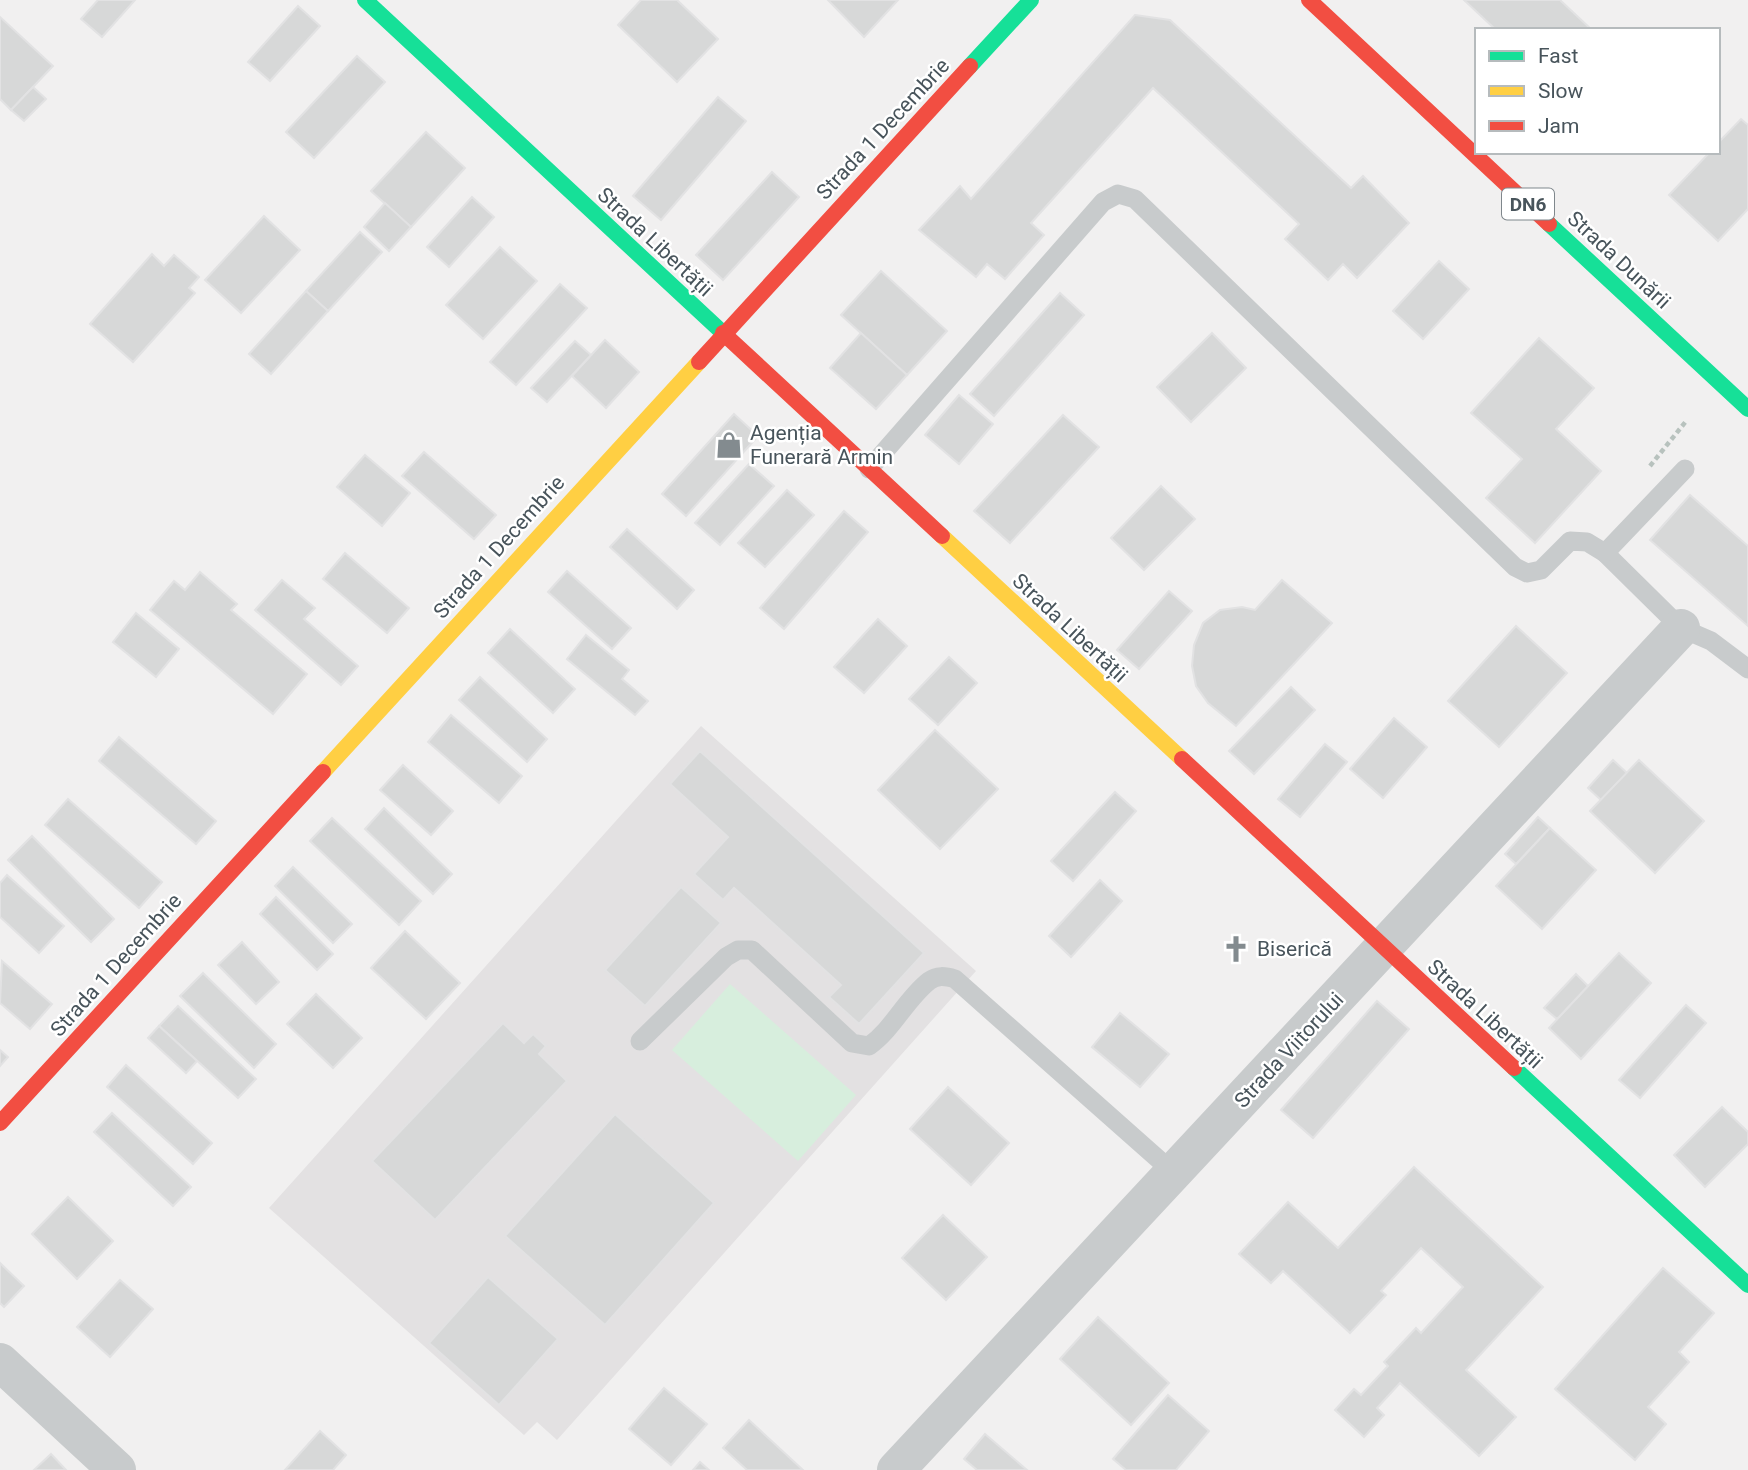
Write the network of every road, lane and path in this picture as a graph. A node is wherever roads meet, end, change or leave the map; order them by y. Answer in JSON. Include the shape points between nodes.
{"nodes":[{"id":1,"x":365,"y":0,"type":"edge"},
{"id":2,"x":397,"y":0,"type":"edge"},
{"id":3,"x":1031,"y":0,"type":"edge"},
{"id":4,"x":1308,"y":0,"type":"edge"},
{"id":5,"x":382,"y":16,"type":"junction"},
{"id":6,"x":723,"y":334,"type":"junction"},
{"id":7,"x":1748,"y":409,"type":"edge"},
{"id":8,"x":1685,"y":468,"type":"dead end"},
{"id":9,"x":869,"y":469,"type":"junction"},
{"id":10,"x":1605,"y":553,"type":"junction"},
{"id":11,"x":1681,"y":628,"type":"junction"},
{"id":12,"x":1748,"y":669,"type":"edge"},
{"id":13,"x":1384,"y":949,"type":"junction"},
{"id":14,"x":640,"y":1041,"type":"dead end"},
{"id":15,"x":0,"y":1123,"type":"edge"},
{"id":16,"x":1174,"y":1173,"type":"junction"},
{"id":17,"x":1748,"y":1285,"type":"edge"},
{"id":18,"x":0,"y":1362,"type":"edge"},
{"id":19,"x":117,"y":1470,"type":"edge"},
{"id":20,"x":896,"y":1470,"type":"edge"}],
"edges":[{"from":1,"to":5,"type":"street","name":"Strada Libertății"},
{"from":2,"to":5,"type":"lane"},
{"from":3,"to":6,"type":"street","name":"Strada 1 Decembrie"},
{"from":4,"to":7,"type":"street","name":"Strada Dunării","number":"DN6"},
{"from":5,"to":6,"type":"street","name":"Strada Libertății"},
{"from":6,"to":9,"type":"street","name":"Strada Libertății"},
{"from":6,"to":15,"type":"street","name":"Strada 1 Decembrie"},
{"from":8,"to":10,"type":"lane"},
{"from":9,"to":10,"type":"lane","via":[[1102,202],[1118,194],[1135,199],[1515,567],[1527,573],[1541,570],[1570,541],[1587,542]]},
{"from":9,"to":13,"type":"street","name":"Strada Libertății"},
{"from":10,"to":11,"type":"lane"},
{"from":11,"to":12,"type":"lane","via":[[1711,641]]},
{"from":11,"to":13,"type":"street","name":"Strada Viitorului"},
{"from":13,"to":16,"type":"street","name":"Strada Viitorului"},
{"from":13,"to":17,"type":"street","name":"Strada Libertății"},
{"from":14,"to":16,"type":"lane","via":[[738,950],[752,950],[852,1043],[869,1046],[929,981],[942,976],[955,979]]},
{"from":16,"to":20,"type":"street","name":"Strada Viitorului"},
{"from":18,"to":19,"type":"street"}]}
